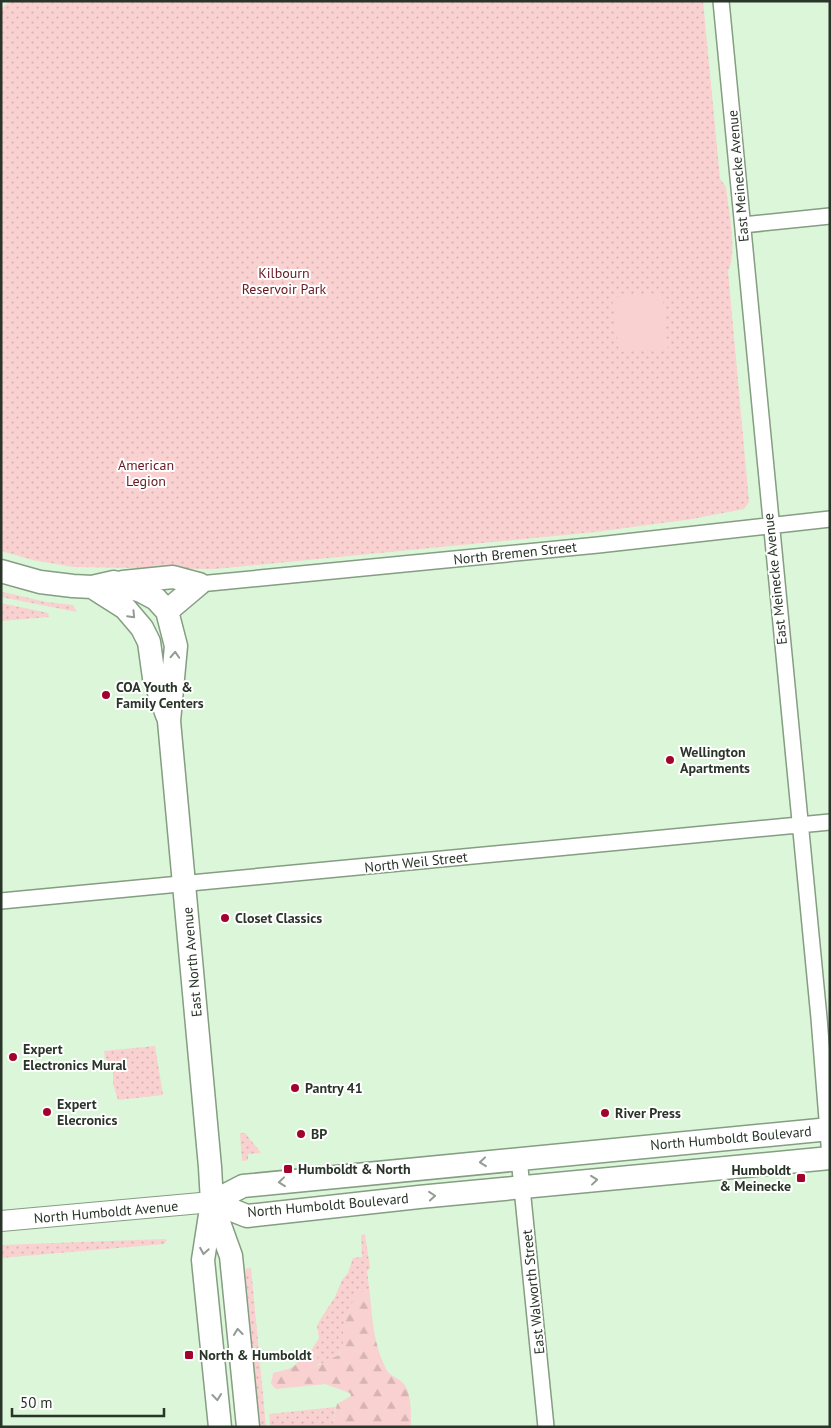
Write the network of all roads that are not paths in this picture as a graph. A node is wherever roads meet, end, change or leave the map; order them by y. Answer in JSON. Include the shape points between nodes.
{"nodes":[{"id":1,"x":721,"y":1,"type":"edge"},
{"id":2,"x":830,"y":216,"type":"edge"},
{"id":3,"x":743,"y":225,"type":"junction"},
{"id":4,"x":830,"y":519,"type":"edge"},
{"id":5,"x":769,"y":524,"type":"junction"},
{"id":6,"x":1,"y":571,"type":"edge"},
{"id":7,"x":199,"y":584,"type":"junction"},
{"id":8,"x":103,"y":585,"type":"junction"},
{"id":9,"x":167,"y":611,"type":"junction"},
{"id":10,"x":170,"y":721,"type":"junction"},
{"id":11,"x":830,"y":822,"type":"edge"},
{"id":12,"x":800,"y":825,"type":"junction"},
{"id":13,"x":185,"y":885,"type":"junction"},
{"id":14,"x":1,"y":901,"type":"edge"},
{"id":15,"x":829,"y":1129,"type":"edge"},
{"id":16,"x":519,"y":1158,"type":"junction"},
{"id":17,"x":830,"y":1158,"type":"edge"},
{"id":18,"x":522,"y":1188,"type":"junction"},
{"id":19,"x":212,"y":1202,"type":"junction"},
{"id":20,"x":1,"y":1222,"type":"edge"},
{"id":21,"x":220,"y":1427,"type":"edge"},
{"id":22,"x":248,"y":1427,"type":"edge"},
{"id":23,"x":546,"y":1427,"type":"edge"}],
"edges":[{"from":1,"to":3,"type":"street","name":"East Meinecke Avenue"},
{"from":2,"to":3,"type":"street"},
{"from":3,"to":5,"type":"street","name":"East Meinecke Avenue"},
{"from":4,"to":5,"type":"street","name":"North Bremen Street"},
{"from":5,"to":7,"type":"street","name":"North Bremen Street","via":[[598,545]]},
{"from":5,"to":12,"type":"street","name":"East Meinecke Avenue"},
{"from":6,"to":8,"type":"main road","name":"East North Avenue","via":[[53,584]]},
{"from":7,"to":8,"type":"main road","via":[[173,577]]},
{"from":7,"to":9,"type":"main road"},
{"from":8,"to":9,"type":"main road","name":"East North Avenue","via":[[141,591],[156,599]]},
{"from":8,"to":10,"type":"main road","name":"East North Avenue","one_way":true,"via":[[142,628],[149,642],[154,678]]},
{"from":10,"to":9,"type":"main road","name":"East North Avenue","one_way":true,"via":[[176,646]]},
{"from":10,"to":13,"type":"main road","name":"East North Avenue"},
{"from":11,"to":12,"type":"street","name":"North Weil Street"},
{"from":12,"to":13,"type":"street","name":"North Weil Street"},
{"from":12,"to":15,"type":"street","name":"East Meinecke Avenue"},
{"from":13,"to":14,"type":"street","name":"North Weil Street"},
{"from":13,"to":19,"type":"main road","name":"East North Avenue"},
{"from":15,"to":16,"type":"main road","name":"North Humboldt Boulevard"},
{"from":15,"to":17,"type":"street","name":"East Meinecke Avenue"},
{"from":16,"to":18,"type":"street","name":"East Walworth Street"},
{"from":16,"to":19,"type":"main road","name":"North Humboldt Boulevard","one_way":true,"via":[[244,1186]]},
{"from":18,"to":17,"type":"main road","name":"North Humboldt Boulevard","one_way":true},
{"from":19,"to":18,"type":"main road","name":"North Humboldt Boulevard","one_way":true,"via":[[247,1216]]},
{"from":18,"to":23,"type":"street","name":"East Walworth Street"},
{"from":19,"to":20,"type":"street","name":"North Humboldt Avenue"},
{"from":19,"to":21,"type":"main road","name":"East North Avenue","one_way":true,"via":[[203,1260]]},
{"from":22,"to":19,"type":"main road","name":"East North Avenue","one_way":true,"via":[[231,1256]]}]}
